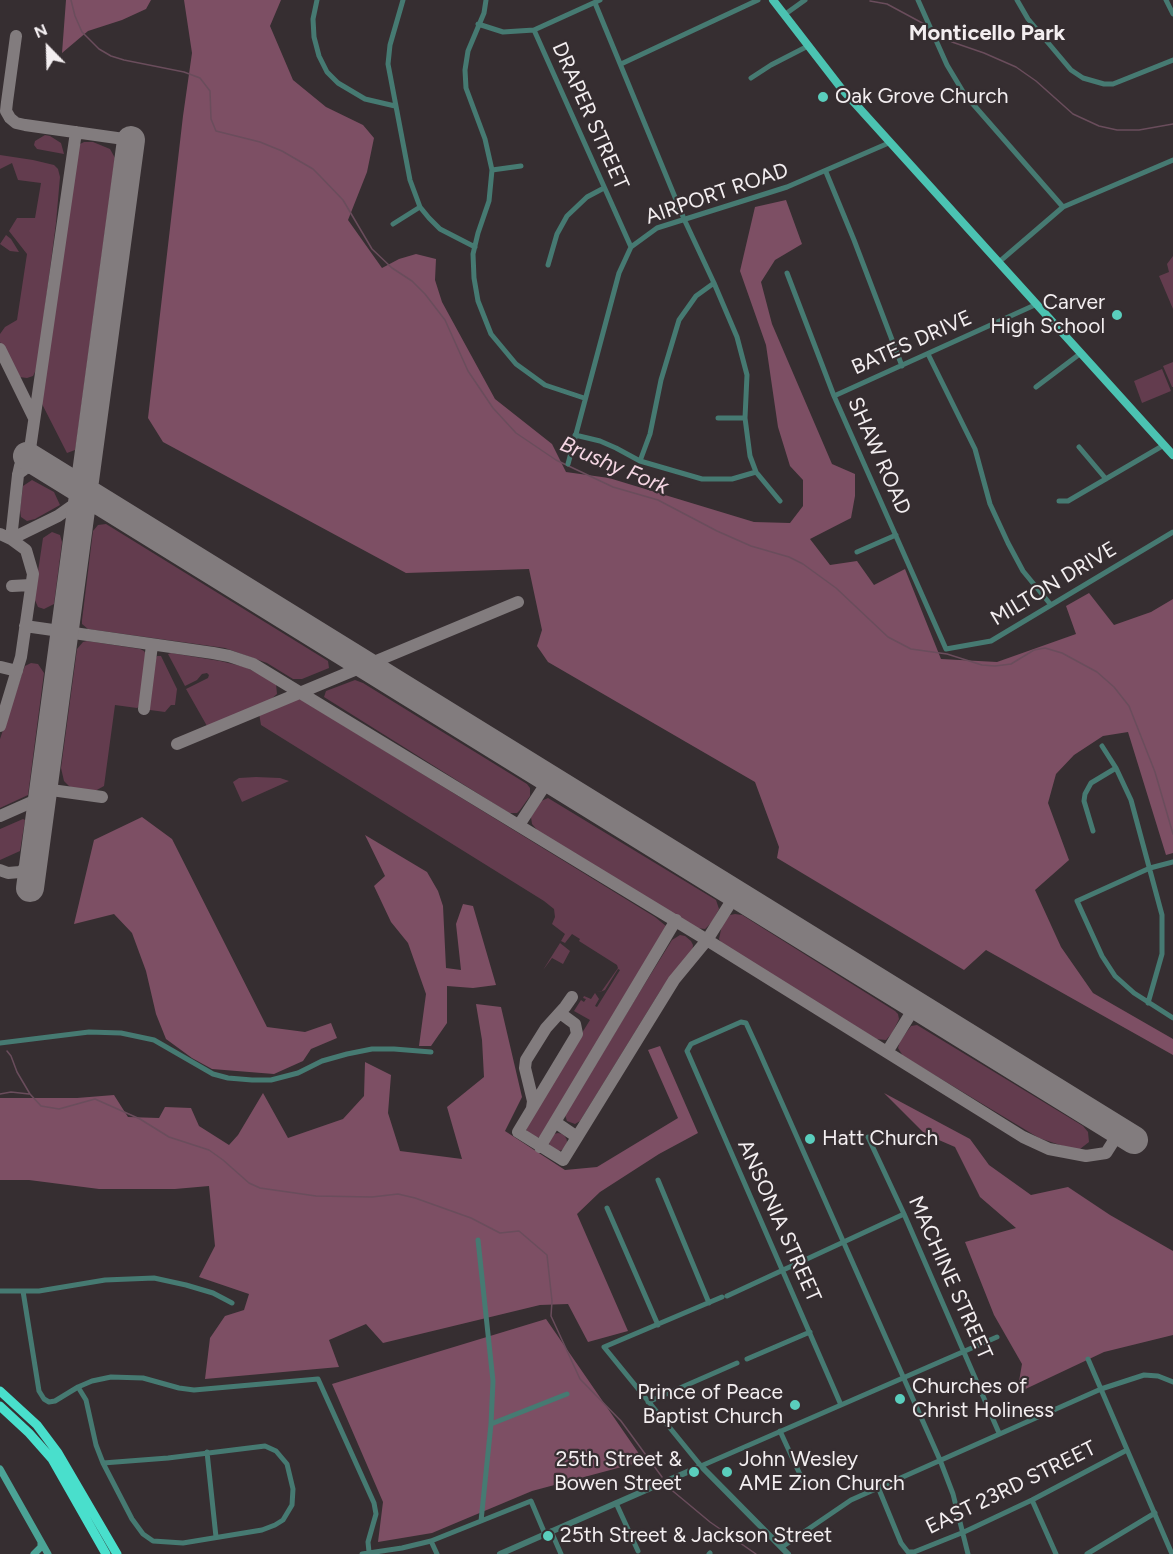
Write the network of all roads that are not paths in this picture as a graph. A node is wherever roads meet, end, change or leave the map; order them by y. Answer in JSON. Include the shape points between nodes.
{"nodes":[{"id":1,"x":316,"y":0,"type":"edge"},
{"id":2,"x":403,"y":0,"type":"edge"},
{"id":3,"x":486,"y":0,"type":"edge"},
{"id":4,"x":758,"y":0,"type":"edge"},
{"id":5,"x":773,"y":0,"type":"edge"},
{"id":6,"x":805,"y":0,"type":"edge"},
{"id":7,"x":918,"y":0,"type":"edge"},
{"id":8,"x":1017,"y":0,"type":"edge"},
{"id":9,"x":1166,"y":0,"type":"edge"},
{"id":10,"x":597,"y":1,"type":"edge"},
{"id":11,"x":1173,"y":14,"type":"edge"},
{"id":12,"x":784,"y":15,"type":"junction"},
{"id":13,"x":478,"y":24,"type":"junction"},
{"id":14,"x":534,"y":30,"type":"junction"},
{"id":15,"x":808,"y":46,"type":"junction"},
{"id":16,"x":1173,"y":60,"type":"edge"},
{"id":17,"x":621,"y":64,"type":"junction"},
{"id":18,"x":751,"y":78,"type":"dead end"},
{"id":19,"x":395,"y":106,"type":"junction"},
{"id":20,"x":891,"y":142,"type":"junction"},
{"id":21,"x":1173,"y":160,"type":"edge"},
{"id":22,"x":521,"y":166,"type":"dead end"},
{"id":23,"x":492,"y":170,"type":"junction"},
{"id":24,"x":826,"y":172,"type":"junction"},
{"id":25,"x":604,"y":188,"type":"junction"},
{"id":26,"x":420,"y":207,"type":"junction"},
{"id":27,"x":1063,"y":207,"type":"junction"},
{"id":28,"x":684,"y":219,"type":"junction"},
{"id":29,"x":393,"y":224,"type":"dead end"},
{"id":30,"x":474,"y":247,"type":"junction"},
{"id":31,"x":631,"y":247,"type":"junction"},
{"id":32,"x":999,"y":262,"type":"junction"},
{"id":33,"x":548,"y":265,"type":"dead end"},
{"id":34,"x":787,"y":273,"type":"dead end"},
{"id":35,"x":714,"y":283,"type":"junction"},
{"id":36,"x":1037,"y":304,"type":"junction"},
{"id":37,"x":1081,"y":353,"type":"junction"},
{"id":38,"x":928,"y":354,"type":"junction"},
{"id":39,"x":902,"y":366,"type":"junction"},
{"id":40,"x":1036,"y":387,"type":"dead end"},
{"id":41,"x":834,"y":396,"type":"junction"},
{"id":42,"x":584,"y":398,"type":"junction"},
{"id":43,"x":718,"y":418,"type":"dead end"},
{"id":44,"x":745,"y":418,"type":"junction"},
{"id":45,"x":575,"y":435,"type":"junction"},
{"id":46,"x":1164,"y":445,"type":"junction"},
{"id":47,"x":1079,"y":447,"type":"dead end"},
{"id":48,"x":1173,"y":455,"type":"edge"},
{"id":49,"x":640,"y":462,"type":"junction"},
{"id":50,"x":568,"y":464,"type":"dead end"},
{"id":51,"x":756,"y":472,"type":"junction"},
{"id":52,"x":1106,"y":479,"type":"junction"},
{"id":53,"x":780,"y":501,"type":"dead end"},
{"id":54,"x":1059,"y":501,"type":"dead end"},
{"id":55,"x":1173,"y":532,"type":"edge"},
{"id":56,"x":896,"y":535,"type":"junction"},
{"id":57,"x":856,"y":552,"type":"dead end"},
{"id":58,"x":1051,"y":605,"type":"junction"},
{"id":59,"x":946,"y":649,"type":"joint"},
{"id":60,"x":1102,"y":746,"type":"dead end"},
{"id":61,"x":1116,"y":768,"type":"junction"},
{"id":62,"x":1093,"y":831,"type":"dead end"},
{"id":63,"x":1173,"y":862,"type":"edge"},
{"id":64,"x":1150,"y":868,"type":"junction"},
{"id":65,"x":1148,"y":1003,"type":"junction"},
{"id":66,"x":1173,"y":1018,"type":"edge"},
{"id":67,"x":0,"y":1043,"type":"edge"},
{"id":68,"x":431,"y":1052,"type":"dead end"},
{"id":69,"x":868,"y":1137,"type":"dead end"},
{"id":70,"x":658,"y":1180,"type":"dead end"},
{"id":71,"x":607,"y":1208,"type":"dead end"},
{"id":72,"x":904,"y":1214,"type":"junction"},
{"id":73,"x":478,"y":1240,"type":"dead end"},
{"id":74,"x":844,"y":1242,"type":"junction"},
{"id":75,"x":782,"y":1269,"type":"junction"},
{"id":76,"x":0,"y":1291,"type":"edge"},
{"id":77,"x":23,"y":1291,"type":"junction"},
{"id":78,"x":232,"y":1303,"type":"dead end"},
{"id":79,"x":709,"y":1303,"type":"junction"},
{"id":80,"x":658,"y":1325,"type":"junction"},
{"id":81,"x":810,"y":1332,"type":"junction"},
{"id":82,"x":997,"y":1337,"type":"dead end"},
{"id":83,"x":964,"y":1351,"type":"junction"},
{"id":84,"x":747,"y":1359,"type":"dead end"},
{"id":85,"x":1088,"y":1359,"type":"dead end"},
{"id":86,"x":737,"y":1363,"type":"dead end"},
{"id":87,"x":904,"y":1378,"type":"junction"},
{"id":88,"x":1173,"y":1382,"type":"edge"},
{"id":89,"x":78,"y":1387,"type":"junction"},
{"id":90,"x":1101,"y":1389,"type":"junction"},
{"id":91,"x":0,"y":1391,"type":"edge"},
{"id":92,"x":567,"y":1394,"type":"dead end"},
{"id":93,"x":648,"y":1402,"type":"junction"},
{"id":94,"x":841,"y":1405,"type":"junction"},
{"id":95,"x":2,"y":1407,"type":"edge"},
{"id":96,"x":491,"y":1424,"type":"junction"},
{"id":97,"x":780,"y":1431,"type":"junction"},
{"id":98,"x":999,"y":1433,"type":"junction"},
{"id":99,"x":1127,"y":1450,"type":"junction"},
{"id":100,"x":207,"y":1452,"type":"junction"},
{"id":101,"x":940,"y":1460,"type":"junction"},
{"id":102,"x":103,"y":1463,"type":"junction"},
{"id":103,"x":701,"y":1466,"type":"junction"},
{"id":104,"x":0,"y":1469,"type":"edge"},
{"id":105,"x":803,"y":1481,"type":"dead end"},
{"id":106,"x":878,"y":1487,"type":"junction"},
{"id":107,"x":1032,"y":1500,"type":"junction"},
{"id":108,"x":616,"y":1503,"type":"junction"},
{"id":109,"x":1155,"y":1513,"type":"junction"},
{"id":110,"x":480,"y":1521,"type":"junction"},
{"id":111,"x":964,"y":1532,"type":"junction"},
{"id":112,"x":548,"y":1533,"type":"junction"},
{"id":113,"x":38,"y":1537,"type":"junction"},
{"id":114,"x":216,"y":1537,"type":"junction"},
{"id":115,"x":431,"y":1541,"type":"junction"},
{"id":116,"x":782,"y":1547,"type":"junction"},
{"id":117,"x":638,"y":1551,"type":"dead end"},
{"id":118,"x":369,"y":1552,"type":"junction"},
{"id":119,"x":34,"y":1554,"type":"edge"},
{"id":120,"x":48,"y":1554,"type":"edge"},
{"id":121,"x":106,"y":1554,"type":"edge"},
{"id":122,"x":117,"y":1554,"type":"edge"},
{"id":123,"x":362,"y":1554,"type":"edge"},
{"id":124,"x":437,"y":1554,"type":"edge"},
{"id":125,"x":500,"y":1554,"type":"edge"},
{"id":126,"x":561,"y":1554,"type":"edge"},
{"id":127,"x":788,"y":1554,"type":"edge"},
{"id":128,"x":968,"y":1554,"type":"edge"},
{"id":129,"x":1056,"y":1554,"type":"edge"},
{"id":130,"x":1087,"y":1554,"type":"edge"},
{"id":131,"x":1172,"y":1554,"type":"edge"}],
"edges":[{"from":1,"to":19,"type":"street","via":[[314,37],[327,72],[365,99]]},
{"from":2,"to":19,"type":"street","via":[[388,64]]},
{"from":3,"to":13,"type":"street"},
{"from":4,"to":17,"type":"street"},
{"from":5,"to":12,"type":"main road"},
{"from":6,"to":12,"type":"street"},
{"from":7,"to":27,"type":"street","via":[[965,95]]},
{"from":8,"to":16,"type":"street","via":[[1028,19],[1071,69],[1093,82],[1113,84]]},
{"from":9,"to":11,"type":"street"},
{"from":10,"to":14,"type":"street"},
{"from":10,"to":17,"type":"street"},
{"from":12,"to":15,"type":"main road"},
{"from":13,"to":14,"type":"street","via":[[503,32]]},
{"from":13,"to":23,"type":"street","via":[[466,60],[465,80]]},
{"from":14,"to":25,"type":"street","name":"DRAPER STREET"},
{"from":15,"to":18,"type":"street"},
{"from":15,"to":20,"type":"main road"},
{"from":17,"to":28,"type":"street"},
{"from":19,"to":26,"type":"street","via":[[410,180]]},
{"from":20,"to":24,"type":"street","name":"AIRPORT ROAD"},
{"from":20,"to":32,"type":"main road"},
{"from":21,"to":27,"type":"street"},
{"from":22,"to":23,"type":"street"},
{"from":23,"to":30,"type":"street","via":[[489,201]]},
{"from":24,"to":28,"type":"street","name":"AIRPORT ROAD"},
{"from":24,"to":39,"type":"street"},
{"from":25,"to":31,"type":"street","name":"DRAPER STREET"},
{"from":25,"to":33,"type":"street","via":[[579,203],[567,216]]},
{"from":26,"to":29,"type":"street"},
{"from":26,"to":30,"type":"street","via":[[440,229]]},
{"from":27,"to":32,"type":"street"},
{"from":28,"to":31,"type":"street","name":"AIRPORT ROAD","via":[[650,232]]},
{"from":28,"to":35,"type":"street"},
{"from":30,"to":42,"type":"street","via":[[478,301],[498,344],[535,379]]},
{"from":31,"to":42,"type":"street","name":"AIRPORT ROAD","via":[[619,273]]},
{"from":32,"to":36,"type":"main road"},
{"from":34,"to":41,"type":"street","name":"SHAW ROAD"},
{"from":35,"to":44,"type":"street","via":[[745,366]]},
{"from":35,"to":49,"type":"street","via":[[691,302],[680,320]]},
{"from":36,"to":37,"type":"main road"},
{"from":36,"to":38,"type":"street","name":"BATES DRIVE"},
{"from":37,"to":40,"type":"street"},
{"from":37,"to":46,"type":"main road"},
{"from":38,"to":39,"type":"street","name":"BATES DRIVE"},
{"from":38,"to":58,"type":"street","via":[[975,449],[990,504],[1008,543],[1023,571]]},
{"from":39,"to":41,"type":"street","name":"BATES DRIVE"},
{"from":41,"to":56,"type":"street","name":"SHAW ROAD"},
{"from":42,"to":45,"type":"street","name":"AIRPORT ROAD"},
{"from":43,"to":44,"type":"street"},
{"from":44,"to":51,"type":"street"},
{"from":45,"to":49,"type":"street","via":[[600,441]]},
{"from":45,"to":50,"type":"street","name":"AIRPORT ROAD"},
{"from":46,"to":48,"type":"main road"},
{"from":46,"to":52,"type":"street"},
{"from":47,"to":52,"type":"street"},
{"from":49,"to":51,"type":"street","via":[[712,480],[741,478]]},
{"from":51,"to":53,"type":"street"},
{"from":52,"to":54,"type":"street","via":[[1068,501]]},
{"from":55,"to":58,"type":"street","name":"MILTON DRIVE"},
{"from":56,"to":57,"type":"street"},
{"from":56,"to":59,"type":"street","name":"SHAW ROAD"},
{"from":58,"to":59,"type":"street","name":"MILTON DRIVE","via":[[991,641]]},
{"from":60,"to":61,"type":"street"},
{"from":61,"to":62,"type":"street","via":[[1091,783],[1085,794]]},
{"from":61,"to":64,"type":"street","via":[[1131,800]]},
{"from":63,"to":64,"type":"street"},
{"from":64,"to":65,"type":"street","via":[[1162,915],[1163,943]]},
{"from":64,"to":65,"type":"street","via":[[1077,901],[1107,964],[1123,984]]},
{"from":65,"to":66,"type":"street"},
{"from":67,"to":68,"type":"street","via":[[89,1032],[121,1033],[154,1040],[213,1074],[252,1080],[272,1080],[322,1061],[372,1049]]},
{"from":69,"to":72,"type":"street","name":"MACHINE STREET"},
{"from":70,"to":79,"type":"street"},
{"from":71,"to":80,"type":"street"},
{"from":72,"to":74,"type":"street"},
{"from":72,"to":83,"type":"street","name":"MACHINE STREET"},
{"from":73,"to":96,"type":"street","via":[[493,1381]]},
{"from":74,"to":75,"type":"street"},
{"from":74,"to":75,"type":"street","name":"ANSONIA STREET","via":[[746,1023],[741,1022],[691,1044],[687,1051]]},
{"from":74,"to":87,"type":"street"},
{"from":75,"to":79,"type":"street"},
{"from":75,"to":81,"type":"street","name":"ANSONIA STREET"},
{"from":76,"to":77,"type":"street"},
{"from":77,"to":78,"type":"street","via":[[154,1278]]},
{"from":77,"to":89,"type":"street","via":[[39,1391],[51,1402]]},
{"from":79,"to":80,"type":"street"},
{"from":80,"to":93,"type":"street","via":[[604,1347]]},
{"from":81,"to":84,"type":"street"},
{"from":81,"to":94,"type":"street","name":"ANSONIA STREET"},
{"from":82,"to":83,"type":"street"},
{"from":83,"to":87,"type":"street"},
{"from":83,"to":98,"type":"street","name":"MACHINE STREET"},
{"from":85,"to":90,"type":"street"},
{"from":86,"to":93,"type":"street"},
{"from":87,"to":94,"type":"street"},
{"from":87,"to":101,"type":"street"},
{"from":88,"to":90,"type":"street","via":[[1144,1375]]},
{"from":89,"to":102,"type":"street","via":[[86,1400]]},
{"from":89,"to":118,"type":"street","via":[[123,1376],[188,1390],[318,1379],[374,1503],[376,1514]]},
{"from":90,"to":98,"type":"street"},
{"from":90,"to":99,"type":"street"},
{"from":91,"to":122,"type":"highway","via":[[37,1425],[58,1453]]},
{"from":92,"to":96,"type":"street"},
{"from":93,"to":103,"type":"street"},
{"from":94,"to":97,"type":"street"},
{"from":95,"to":121,"type":"highway","via":[[52,1459]]},
{"from":96,"to":110,"type":"street"},
{"from":97,"to":103,"type":"street"},
{"from":97,"to":105,"type":"street"},
{"from":98,"to":101,"type":"street"},
{"from":99,"to":107,"type":"street","name":"EAST 23RD STREET"},
{"from":99,"to":109,"type":"street"},
{"from":100,"to":102,"type":"street"},
{"from":100,"to":114,"type":"street"},
{"from":100,"to":114,"type":"street","via":[[271,1448],[287,1464],[293,1489],[289,1512],[275,1526]]},
{"from":101,"to":106,"type":"street"},
{"from":101,"to":111,"type":"street"},
{"from":102,"to":114,"type":"street","via":[[132,1519],[147,1538],[183,1543]]},
{"from":103,"to":108,"type":"street"},
{"from":103,"to":116,"type":"street"},
{"from":104,"to":113,"type":"main road"},
{"from":106,"to":111,"type":"street","name":"EAST 23RD STREET","via":[[908,1552]]},
{"from":106,"to":116,"type":"street","via":[[834,1510]]},
{"from":107,"to":111,"type":"street","name":"EAST 23RD STREET"},
{"from":107,"to":129,"type":"street"},
{"from":108,"to":112,"type":"street"},
{"from":108,"to":117,"type":"street"},
{"from":109,"to":130,"type":"street"},
{"from":109,"to":131,"type":"street"},
{"from":110,"to":112,"type":"street","via":[[531,1501]]},
{"from":110,"to":115,"type":"street"},
{"from":111,"to":128,"type":"street"},
{"from":112,"to":125,"type":"street"},
{"from":112,"to":126,"type":"street"},
{"from":113,"to":119,"type":"main road","via":[[41,1547]]},
{"from":113,"to":120,"type":"main road"},
{"from":115,"to":118,"type":"street"},
{"from":115,"to":124,"type":"street"},
{"from":116,"to":127,"type":"street"},
{"from":118,"to":123,"type":"street"}]}
